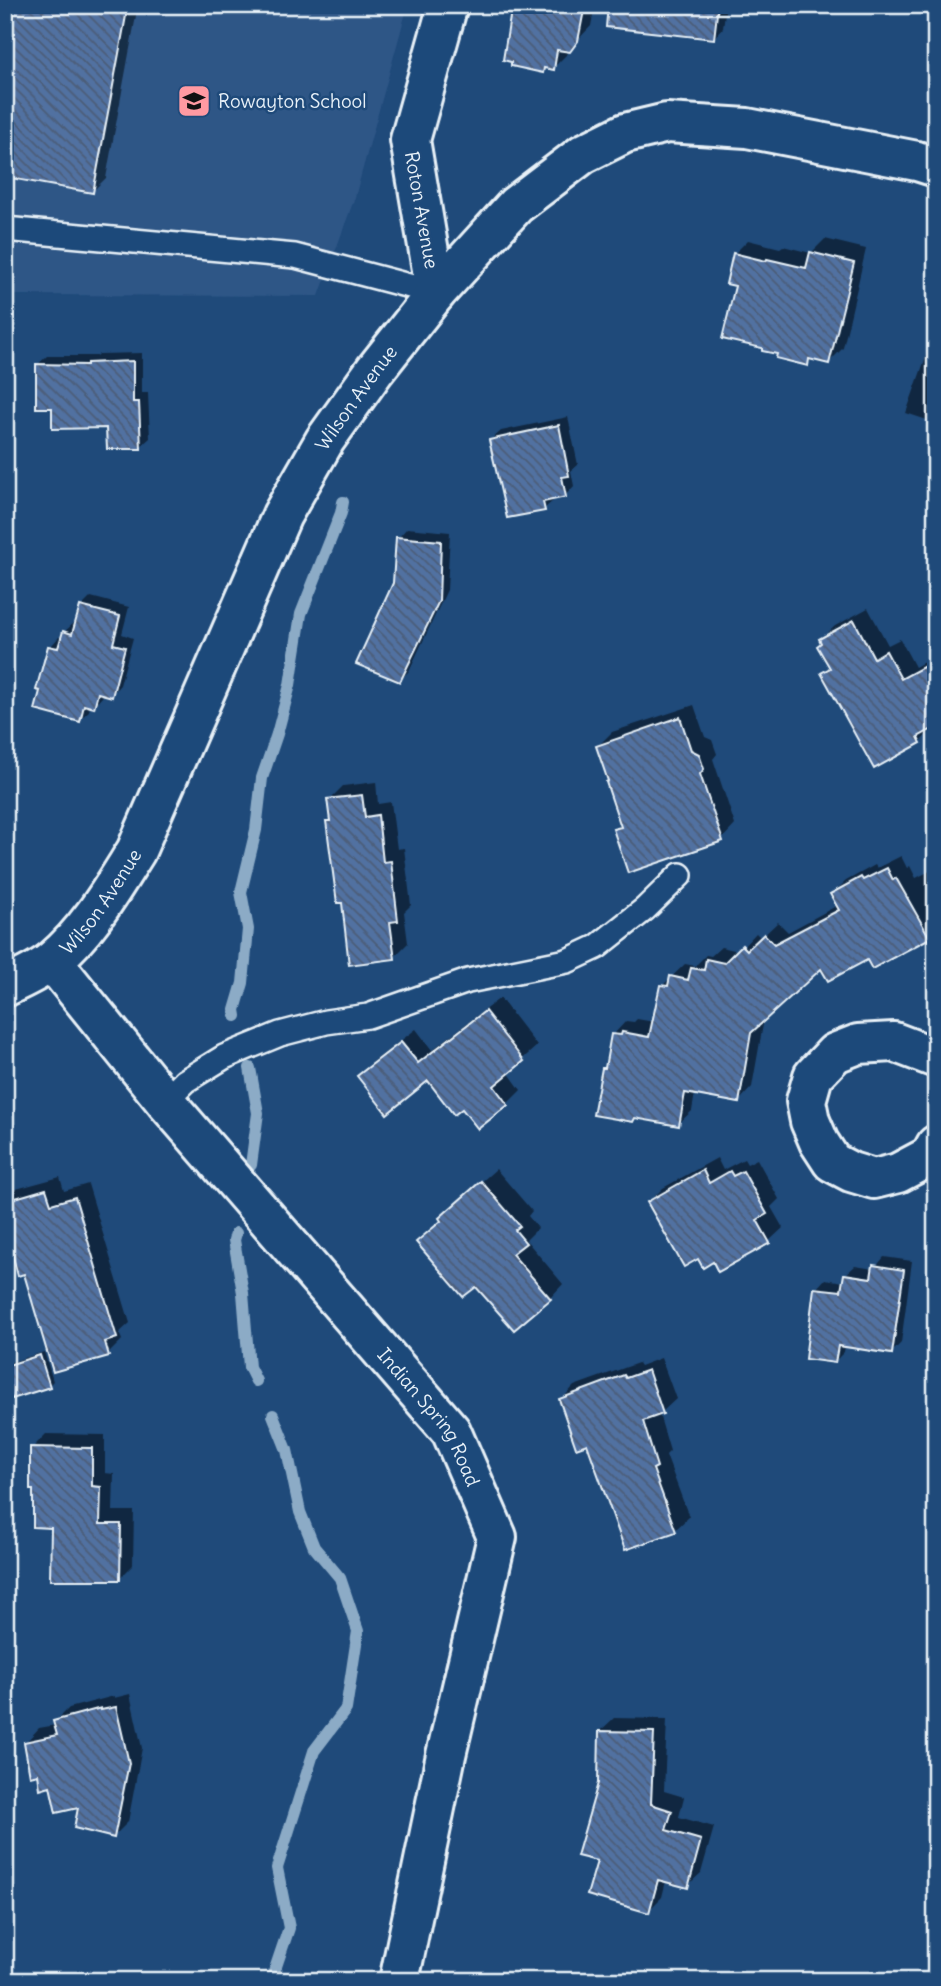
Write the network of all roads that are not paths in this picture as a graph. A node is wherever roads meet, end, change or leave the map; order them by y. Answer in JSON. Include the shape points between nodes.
{"nodes":[{"id":1,"x":448,"y":5,"type":"edge"},
{"id":2,"x":936,"y":167,"type":"edge"},
{"id":3,"x":5,"y":229,"type":"edge"},
{"id":4,"x":436,"y":293,"type":"junction"},
{"id":5,"x":680,"y":875,"type":"dead end"},
{"id":6,"x":52,"y":961,"type":"junction"},
{"id":7,"x":5,"y":987,"type":"edge"},
{"id":8,"x":936,"y":1058,"type":"edge"},
{"id":9,"x":165,"y":1101,"type":"junction"},
{"id":10,"x":936,"y":1145,"type":"edge"},
{"id":11,"x":398,"y":1981,"type":"edge"}],
"edges":[{"from":1,"to":4,"type":"street","name":"Roton Avenue","via":[[410,140]]},
{"from":2,"to":4,"type":"street","name":"Wilson Avenue","via":[[747,128],[667,123],[625,133],[583,154],[516,205]]},
{"from":3,"to":4,"type":"lane","via":[[295,256]]},
{"from":4,"to":6,"type":"street","name":"Wilson Avenue","via":[[325,440],[282,515],[136,851],[85,928]]},
{"from":5,"to":9,"type":"lane","via":[[597,947],[568,961],[468,981],[368,1016],[280,1034],[224,1057],[185,1081]]},
{"from":6,"to":7,"type":"street","name":"Wilson Avenue"},
{"from":6,"to":9,"type":"street","name":"Indian Spring Road"},
{"from":8,"to":10,"type":"street","via":[[894,1042],[858,1044],[835,1053],[813,1076],[806,1101],[819,1142],[832,1162],[851,1172],[874,1179],[898,1173],[930,1156]]},
{"from":9,"to":11,"type":"street","name":"Indian Spring Road","via":[[452,1431],[497,1537]]}]}
